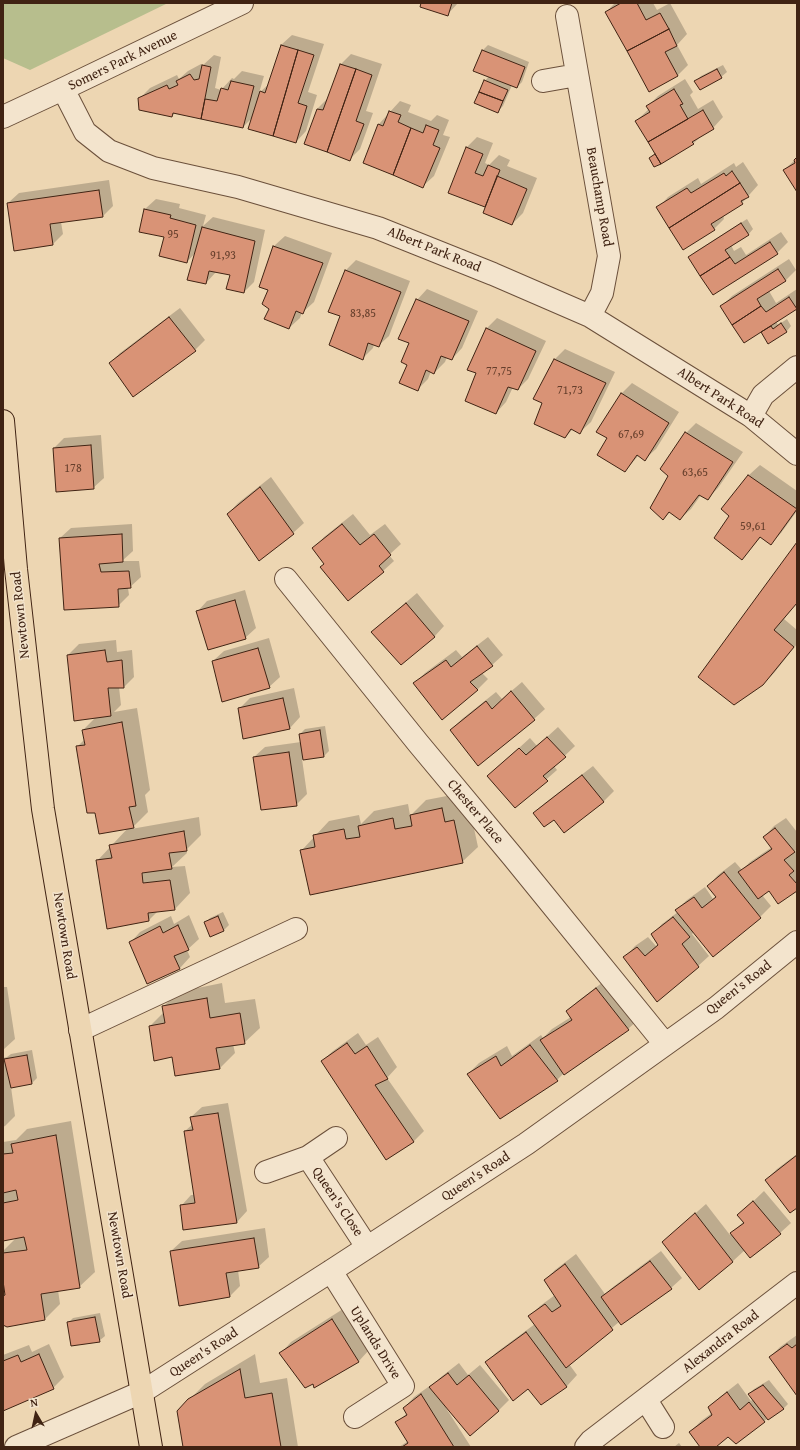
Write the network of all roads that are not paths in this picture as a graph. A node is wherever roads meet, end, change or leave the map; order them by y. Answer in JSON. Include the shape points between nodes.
{"nodes":[{"id":1,"x":242,"y":3,"type":"edge"},
{"id":2,"x":567,"y":16,"type":"dead end"},
{"id":3,"x":577,"y":75,"type":"junction"},
{"id":4,"x":543,"y":82,"type":"dead end"},
{"id":5,"x":63,"y":89,"type":"junction"},
{"id":6,"x":3,"y":117,"type":"edge"},
{"id":7,"x":590,"y":316,"type":"junction"},
{"id":8,"x":797,"y":367,"type":"edge"},
{"id":9,"x":751,"y":416,"type":"junction"},
{"id":10,"x":3,"y":421,"type":"edge"},
{"id":11,"x":797,"y":454,"type":"edge"},
{"id":12,"x":10,"y":573,"type":"edge"},
{"id":13,"x":286,"y":578,"type":"dead end"},
{"id":14,"x":296,"y":929,"type":"dead end"},
{"id":15,"x":797,"y":942,"type":"edge"},
{"id":16,"x":80,"y":1030,"type":"junction"},
{"id":17,"x":665,"y":1044,"type":"junction"},
{"id":18,"x":336,"y":1138,"type":"dead end"},
{"id":19,"x":308,"y":1157,"type":"junction"},
{"id":20,"x":266,"y":1172,"type":"dead end"},
{"id":21,"x":367,"y":1247,"type":"junction"},
{"id":22,"x":331,"y":1271,"type":"junction"},
{"id":23,"x":797,"y":1283,"type":"edge"},
{"id":24,"x":142,"y":1392,"type":"junction"},
{"id":25,"x":646,"y":1400,"type":"junction"},
{"id":26,"x":355,"y":1417,"type":"dead end"},
{"id":27,"x":663,"y":1427,"type":"dead end"},
{"id":28,"x":16,"y":1447,"type":"edge"},
{"id":29,"x":151,"y":1447,"type":"edge"},
{"id":30,"x":586,"y":1447,"type":"edge"}],
"edges":[{"from":1,"to":5,"type":"street","name":"Somers Park Avenue"},
{"from":2,"to":3,"type":"street","name":"Beauchamp Road"},
{"from":3,"to":4,"type":"street"},
{"from":3,"to":7,"type":"street","name":"Beauchamp Road","via":[[609,256],[602,294]]},
{"from":5,"to":6,"type":"street","name":"Somers Park Avenue"},
{"from":5,"to":7,"type":"street","name":"Albert Park Road","via":[[85,132],[108,151],[153,168],[238,187],[378,228]]},
{"from":7,"to":9,"type":"street","name":"Albert Park Road"},
{"from":8,"to":9,"type":"street","via":[[763,395]]},
{"from":9,"to":11,"type":"street","name":"Albert Park Road"},
{"from":10,"to":12,"type":"main road","name":"Newtown Road"},
{"from":12,"to":16,"type":"main road","name":"Newtown Road","via":[[43,809]]},
{"from":13,"to":17,"type":"street","name":"Chester Place"},
{"from":14,"to":16,"type":"street"},
{"from":15,"to":17,"type":"street","name":"Queen's Road","via":[[716,1008]]},
{"from":16,"to":24,"type":"main road","name":"Newtown Road"},
{"from":17,"to":21,"type":"street","name":"Queen's Road","via":[[526,1144]]},
{"from":18,"to":19,"type":"street","name":"Queen's Close"},
{"from":19,"to":20,"type":"street","name":"Queen's Close"},
{"from":19,"to":21,"type":"street","name":"Queen's Close"},
{"from":21,"to":22,"type":"street","name":"Queen's Road"},
{"from":22,"to":24,"type":"street","name":"Queen's Road"},
{"from":22,"to":26,"type":"street","name":"Uplands Drive","via":[[402,1386]]},
{"from":23,"to":25,"type":"street","name":"Alexandra Road"},
{"from":24,"to":28,"type":"street","name":"Queen's Road"},
{"from":24,"to":29,"type":"main road","name":"Newtown Road"},
{"from":25,"to":27,"type":"street"},
{"from":25,"to":30,"type":"street","name":"Alexandra Road"}]}
